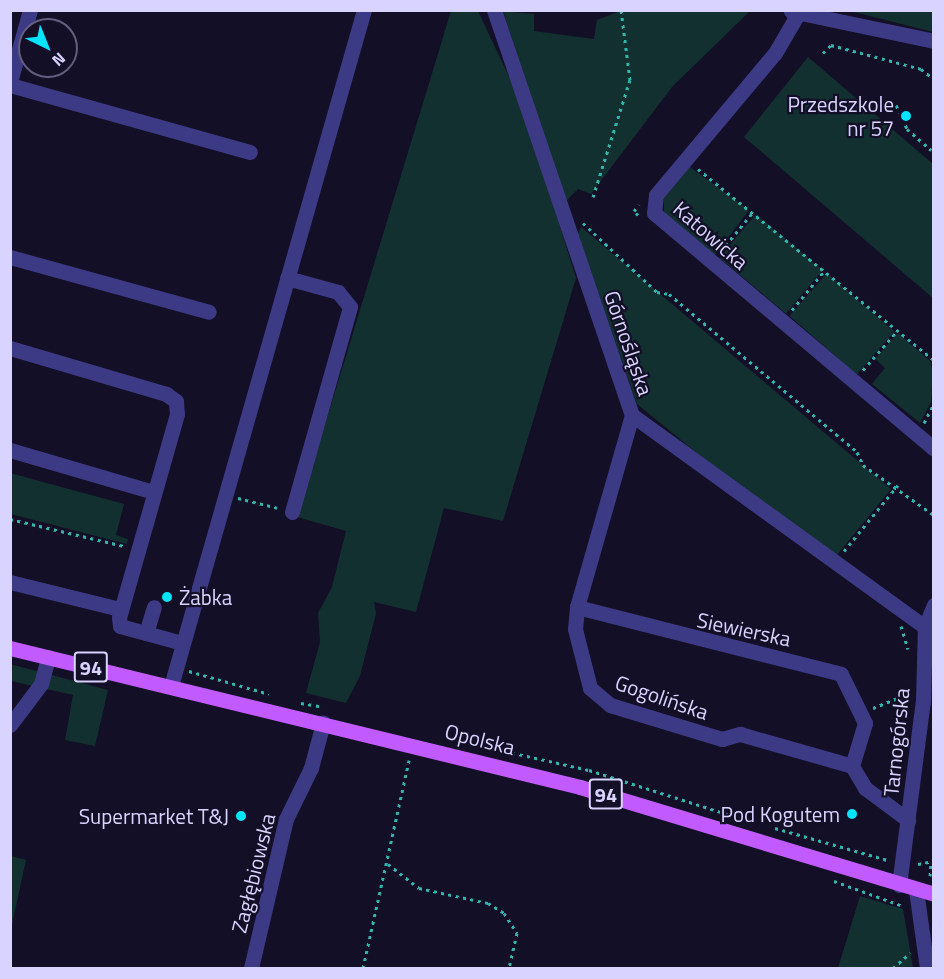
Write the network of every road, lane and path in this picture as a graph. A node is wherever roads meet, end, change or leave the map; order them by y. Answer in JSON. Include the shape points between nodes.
{"nodes":[{"id":1,"x":30,"y":10,"type":"edge"},
{"id":2,"x":364,"y":10,"type":"edge"},
{"id":3,"x":494,"y":10,"type":"edge"},
{"id":4,"x":621,"y":10,"type":"edge"},
{"id":5,"x":794,"y":11,"type":"edge"},
{"id":6,"x":933,"y":41,"type":"edge"},
{"id":7,"x":823,"y":54,"type":"dead end"},
{"id":8,"x":933,"y":79,"type":"edge"},
{"id":9,"x":10,"y":83,"type":"edge"},
{"id":10,"x":896,"y":105,"type":"dead end"},
{"id":11,"x":932,"y":148,"type":"edge"},
{"id":12,"x":250,"y":152,"type":"dead end"},
{"id":13,"x":933,"y":155,"type":"edge"},
{"id":14,"x":685,"y":159,"type":"junction"},
{"id":15,"x":593,"y":197,"type":"dead end"},
{"id":16,"x":641,"y":202,"type":"dead end"},
{"id":17,"x":754,"y":211,"type":"junction"},
{"id":18,"x":575,"y":217,"type":"dead end"},
{"id":19,"x":648,"y":223,"type":"dead end"},
{"id":20,"x":10,"y":257,"type":"edge"},
{"id":21,"x":716,"y":258,"type":"dead end"},
{"id":22,"x":825,"y":270,"type":"junction"},
{"id":23,"x":287,"y":278,"type":"junction"},
{"id":24,"x":209,"y":312,"type":"dead end"},
{"id":25,"x":786,"y":317,"type":"dead end"},
{"id":26,"x":898,"y":330,"type":"junction"},
{"id":27,"x":10,"y":348,"type":"edge"},
{"id":28,"x":933,"y":360,"type":"edge"},
{"id":29,"x":857,"y":377,"type":"dead end"},
{"id":30,"x":933,"y":403,"type":"edge"},
{"id":31,"x":632,"y":415,"type":"junction"},
{"id":32,"x":921,"y":430,"type":"dead end"},
{"id":33,"x":933,"y":449,"type":"edge"},
{"id":34,"x":10,"y":450,"type":"edge"},
{"id":35,"x":898,"y":485,"type":"junction"},
{"id":36,"x":154,"y":492,"type":"junction"},
{"id":37,"x":225,"y":494,"type":"junction"},
{"id":38,"x":292,"y":512,"type":"joint"},
{"id":39,"x":933,"y":514,"type":"edge"},
{"id":40,"x":10,"y":519,"type":"edge"},
{"id":41,"x":129,"y":547,"type":"dead end"},
{"id":42,"x":834,"y":564,"type":"junction"},
{"id":43,"x":10,"y":582,"type":"edge"},
{"id":44,"x":933,"y":606,"type":"edge"},
{"id":45,"x":154,"y":607,"type":"dead end"},
{"id":46,"x":577,"y":607,"type":"junction"},
{"id":47,"x":120,"y":609,"type":"junction"},
{"id":48,"x":924,"y":627,"type":"junction"},
{"id":49,"x":146,"y":633,"type":"junction"},
{"id":50,"x":182,"y":643,"type":"junction"},
{"id":51,"x":10,"y":648,"type":"edge"},
{"id":52,"x":48,"y":657,"type":"junction"},
{"id":53,"x":187,"y":670,"type":"dead end"},
{"id":54,"x":171,"y":686,"type":"junction"},
{"id":55,"x":914,"y":692,"type":"dead end"},
{"id":56,"x":278,"y":697,"type":"dead end"},
{"id":57,"x":297,"y":704,"type":"dead end"},
{"id":58,"x":336,"y":710,"type":"dead end"},
{"id":59,"x":860,"y":712,"type":"junction"},
{"id":60,"x":323,"y":723,"type":"junction"},
{"id":61,"x":10,"y":725,"type":"edge"},
{"id":62,"x":411,"y":752,"type":"junction"},
{"id":63,"x":852,"y":766,"type":"junction"},
{"id":64,"x":908,"y":820,"type":"junction"},
{"id":65,"x":932,"y":861,"type":"dead end"},
{"id":66,"x":388,"y":864,"type":"junction"},
{"id":67,"x":830,"y":880,"type":"dead end"},
{"id":68,"x":933,"y":881,"type":"edge"},
{"id":69,"x":899,"y":885,"type":"junction"},
{"id":70,"x":916,"y":890,"type":"junction"},
{"id":71,"x":933,"y":894,"type":"edge"},
{"id":72,"x":907,"y":911,"type":"dead end"},
{"id":73,"x":913,"y":940,"type":"dead end"},
{"id":74,"x":933,"y":951,"type":"edge"},
{"id":75,"x":927,"y":968,"type":"edge"},
{"id":76,"x":251,"y":969,"type":"edge"},
{"id":77,"x":363,"y":969,"type":"edge"},
{"id":78,"x":508,"y":969,"type":"edge"},
{"id":79,"x":893,"y":969,"type":"edge"}],
"edges":[{"from":1,"to":9,"type":"street"},
{"from":2,"to":23,"type":"street"},
{"from":3,"to":31,"type":"street","name":"Górnośląska"},
{"from":4,"to":15,"type":"path","via":[[630,80]]},
{"from":5,"to":6,"type":"street"},
{"from":5,"to":14,"type":"street","name":"Katowicka","via":[[775,53]]},
{"from":7,"to":8,"type":"path","via":[[831,45],[921,69]]},
{"from":9,"to":12,"type":"street"},
{"from":10,"to":11,"type":"path","via":[[907,129]]},
{"from":11,"to":13,"type":"path"},
{"from":14,"to":17,"type":"path"},
{"from":14,"to":33,"type":"street","name":"Katowicka","via":[[656,195],[659,220]]},
{"from":16,"to":19,"type":"path","via":[[634,211]]},
{"from":17,"to":21,"type":"path"},
{"from":17,"to":22,"type":"path"},
{"from":18,"to":35,"type":"path","via":[[634,265],[650,287],[669,294],[857,452],[870,470]]},
{"from":20,"to":24,"type":"street"},
{"from":22,"to":25,"type":"path"},
{"from":22,"to":26,"type":"path"},
{"from":23,"to":37,"type":"street"},
{"from":23,"to":38,"type":"street","via":[[339,292],[350,307]]},
{"from":26,"to":28,"type":"path"},
{"from":26,"to":29,"type":"path"},
{"from":27,"to":36,"type":"street","via":[[172,397],[177,414]]},
{"from":30,"to":32,"type":"path"},
{"from":31,"to":42,"type":"street","name":"Górnośląska"},
{"from":31,"to":46,"type":"street","name":"Gogolińska"},
{"from":34,"to":36,"type":"street"},
{"from":35,"to":39,"type":"path"},
{"from":35,"to":42,"type":"path"},
{"from":36,"to":47,"type":"street"},
{"from":37,"to":38,"type":"path"},
{"from":37,"to":50,"type":"street"},
{"from":40,"to":41,"type":"path"},
{"from":42,"to":48,"type":"street","name":"Górnośląska"},
{"from":43,"to":47,"type":"street"},
{"from":44,"to":48,"type":"street","name":"Tarnogórska"},
{"from":45,"to":49,"type":"street"},
{"from":46,"to":59,"type":"street","name":"Siewierska","via":[[841,674]]},
{"from":46,"to":63,"type":"street","name":"Gogolińska","via":[[583,671],[590,688],[610,705],[722,739],[740,734]]},
{"from":47,"to":49,"type":"street","via":[[120,626]]},
{"from":48,"to":64,"type":"street","name":"Tarnogórska","via":[[923,701]]},
{"from":49,"to":50,"type":"street"},
{"from":50,"to":54,"type":"street"},
{"from":51,"to":52,"type":"main road","name":"Opolska","number":"94"},
{"from":52,"to":54,"type":"main road","name":"Opolska","number":"94"},
{"from":52,"to":61,"type":"street","via":[[41,684]]},
{"from":53,"to":56,"type":"path"},
{"from":54,"to":60,"type":"main road","name":"Opolska","number":"94"},
{"from":55,"to":59,"type":"path"},
{"from":57,"to":58,"type":"path"},
{"from":59,"to":63,"type":"street","name":"Siewierska","via":[[865,723]]},
{"from":60,"to":62,"type":"main road","name":"Opolska","number":"94"},
{"from":60,"to":76,"type":"street","name":"Zagłębiowska","via":[[311,768],[286,819]]},
{"from":62,"to":66,"type":"path"},
{"from":62,"to":69,"type":"main road","name":"Opolska","number":"94","via":[[580,787]]},
{"from":63,"to":64,"type":"street","via":[[865,788]]},
{"from":64,"to":69,"type":"street","name":"Tarnogórska"},
{"from":65,"to":68,"type":"path"},
{"from":66,"to":77,"type":"path"},
{"from":66,"to":78,"type":"path","via":[[419,888],[488,903],[504,913],[517,933]]},
{"from":67,"to":72,"type":"path"},
{"from":69,"to":70,"type":"main road","name":"Opolska","number":"94"},
{"from":70,"to":71,"type":"main road","name":"Opolska","number":"94"},
{"from":70,"to":75,"type":"street"},
{"from":73,"to":79,"type":"path","via":[[915,952]]},
{"from":74,"to":75,"type":"street"}]}
